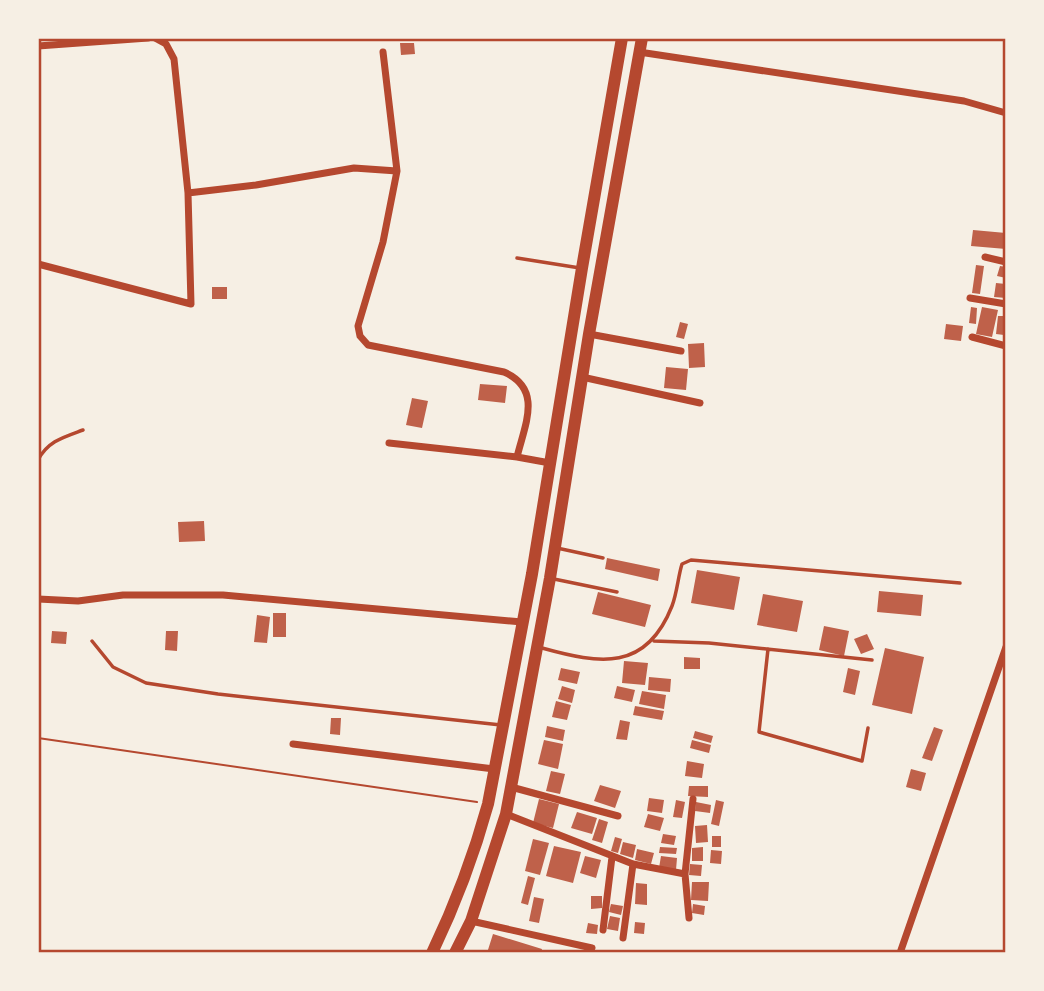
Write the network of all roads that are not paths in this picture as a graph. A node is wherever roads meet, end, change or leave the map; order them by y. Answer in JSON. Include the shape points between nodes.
{"nodes":[{"id":1,"x":148,"y":38,"type":"edge"},
{"id":2,"x":155,"y":38,"type":"edge"},
{"id":3,"x":622,"y":38,"type":"edge"},
{"id":4,"x":641,"y":45,"type":"edge"},
{"id":5,"x":38,"y":46,"type":"edge"},
{"id":6,"x":383,"y":52,"type":"dead end"},
{"id":7,"x":1006,"y":113,"type":"edge"},
{"id":8,"x":397,"y":171,"type":"junction"},
{"id":9,"x":188,"y":193,"type":"junction"},
{"id":10,"x":985,"y":257,"type":"dead end"},
{"id":11,"x":517,"y":258,"type":"dead end"},
{"id":12,"x":1006,"y":262,"type":"edge"},
{"id":13,"x":38,"y":264,"type":"edge"},
{"id":14,"x":582,"y":268,"type":"junction"},
{"id":15,"x":970,"y":298,"type":"dead end"},
{"id":16,"x":1006,"y":304,"type":"edge"},
{"id":17,"x":589,"y":334,"type":"junction"},
{"id":18,"x":971,"y":337,"type":"dead end"},
{"id":19,"x":1006,"y":346,"type":"edge"},
{"id":20,"x":681,"y":351,"type":"dead end"},
{"id":21,"x":582,"y":377,"type":"junction"},
{"id":22,"x":700,"y":403,"type":"dead end"},
{"id":23,"x":558,"y":419,"type":"junction"},
{"id":24,"x":575,"y":421,"type":"junction"},
{"id":25,"x":83,"y":430,"type":"dead end"},
{"id":26,"x":389,"y":443,"type":"dead end"},
{"id":27,"x":517,"y":457,"type":"junction"},
{"id":28,"x":38,"y":460,"type":"edge"},
{"id":29,"x":550,"y":463,"type":"junction"},
{"id":30,"x":555,"y":547,"type":"junction"},
{"id":31,"x":603,"y":558,"type":"dead end"},
{"id":32,"x":550,"y":578,"type":"junction"},
{"id":33,"x":960,"y":583,"type":"dead end"},
{"id":34,"x":617,"y":592,"type":"dead end"},
{"id":35,"x":38,"y":598,"type":"edge"},
{"id":36,"x":522,"y":622,"type":"junction"},
{"id":37,"x":92,"y":641,"type":"dead end"},
{"id":38,"x":654,"y":641,"type":"junction"},
{"id":39,"x":536,"y":646,"type":"junction"},
{"id":40,"x":1006,"y":647,"type":"edge"},
{"id":41,"x":768,"y":649,"type":"junction"},
{"id":42,"x":872,"y":660,"type":"dead end"},
{"id":43,"x":503,"y":725,"type":"junction"},
{"id":44,"x":868,"y":728,"type":"dead end"},
{"id":45,"x":293,"y":744,"type":"dead end"},
{"id":46,"x":494,"y":769,"type":"junction"},
{"id":47,"x":511,"y":787,"type":"junction"},
{"id":48,"x":692,"y":799,"type":"dead end"},
{"id":49,"x":506,"y":814,"type":"junction"},
{"id":50,"x":618,"y":816,"type":"dead end"},
{"id":51,"x":611,"y":857,"type":"junction"},
{"id":52,"x":633,"y":864,"type":"junction"},
{"id":53,"x":685,"y":874,"type":"junction"},
{"id":54,"x":689,"y":918,"type":"dead end"},
{"id":55,"x":471,"y":921,"type":"junction"},
{"id":56,"x":603,"y":930,"type":"dead end"},
{"id":57,"x":623,"y":938,"type":"dead end"},
{"id":58,"x":592,"y":948,"type":"dead end"},
{"id":59,"x":432,"y":953,"type":"edge"},
{"id":60,"x":455,"y":953,"type":"edge"},
{"id":61,"x":900,"y":953,"type":"edge"}],
"edges":[{"from":1,"to":5,"type":"street"},
{"from":2,"to":9,"type":"street","via":[[166,44],[174,59]]},
{"from":3,"to":14,"type":"highway"},
{"from":4,"to":7,"type":"street"},
{"from":4,"to":17,"type":"highway"},
{"from":6,"to":8,"type":"street"},
{"from":8,"to":9,"type":"street","via":[[354,169]]},
{"from":8,"to":27,"type":"street","via":[[383,242],[358,326],[360,336],[368,345],[515,377],[529,396]]},
{"from":9,"to":13,"type":"street","via":[[191,304]]},
{"from":10,"to":12,"type":"street"},
{"from":11,"to":14,"type":"lane"},
{"from":14,"to":23,"type":"highway"},
{"from":15,"to":16,"type":"street"},
{"from":17,"to":20,"type":"street"},
{"from":17,"to":21,"type":"highway"},
{"from":18,"to":19,"type":"street"},
{"from":21,"to":22,"type":"street"},
{"from":21,"to":24,"type":"highway"},
{"from":23,"to":24,"type":"highway"},
{"from":23,"to":29,"type":"highway"},
{"from":24,"to":30,"type":"highway"},
{"from":25,"to":28,"type":"lane","via":[[51,442]]},
{"from":26,"to":27,"type":"street"},
{"from":27,"to":29,"type":"street"},
{"from":29,"to":36,"type":"highway"},
{"from":30,"to":31,"type":"lane"},
{"from":30,"to":32,"type":"highway"},
{"from":32,"to":34,"type":"lane"},
{"from":32,"to":39,"type":"highway"},
{"from":33,"to":38,"type":"lane","via":[[691,560],[682,564],[673,605]]},
{"from":35,"to":36,"type":"street","via":[[78,601],[123,595],[223,595]]},
{"from":36,"to":43,"type":"highway"},
{"from":37,"to":43,"type":"lane","via":[[113,667],[146,684]]},
{"from":38,"to":39,"type":"lane","via":[[634,654],[608,660]]},
{"from":38,"to":41,"type":"lane"},
{"from":39,"to":47,"type":"highway"},
{"from":40,"to":61,"type":"street"},
{"from":41,"to":42,"type":"lane"},
{"from":41,"to":44,"type":"lane","via":[[760,732],[862,761]]},
{"from":43,"to":46,"type":"highway"},
{"from":45,"to":46,"type":"street"},
{"from":46,"to":59,"type":"highway","via":[[479,838]]},
{"from":47,"to":49,"type":"highway"},
{"from":47,"to":50,"type":"street"},
{"from":48,"to":53,"type":"street"},
{"from":49,"to":51,"type":"street"},
{"from":49,"to":55,"type":"highway"},
{"from":51,"to":52,"type":"street"},
{"from":51,"to":56,"type":"street"},
{"from":52,"to":53,"type":"street"},
{"from":52,"to":57,"type":"street"},
{"from":53,"to":54,"type":"street"},
{"from":55,"to":58,"type":"street"},
{"from":55,"to":60,"type":"highway"}]}
